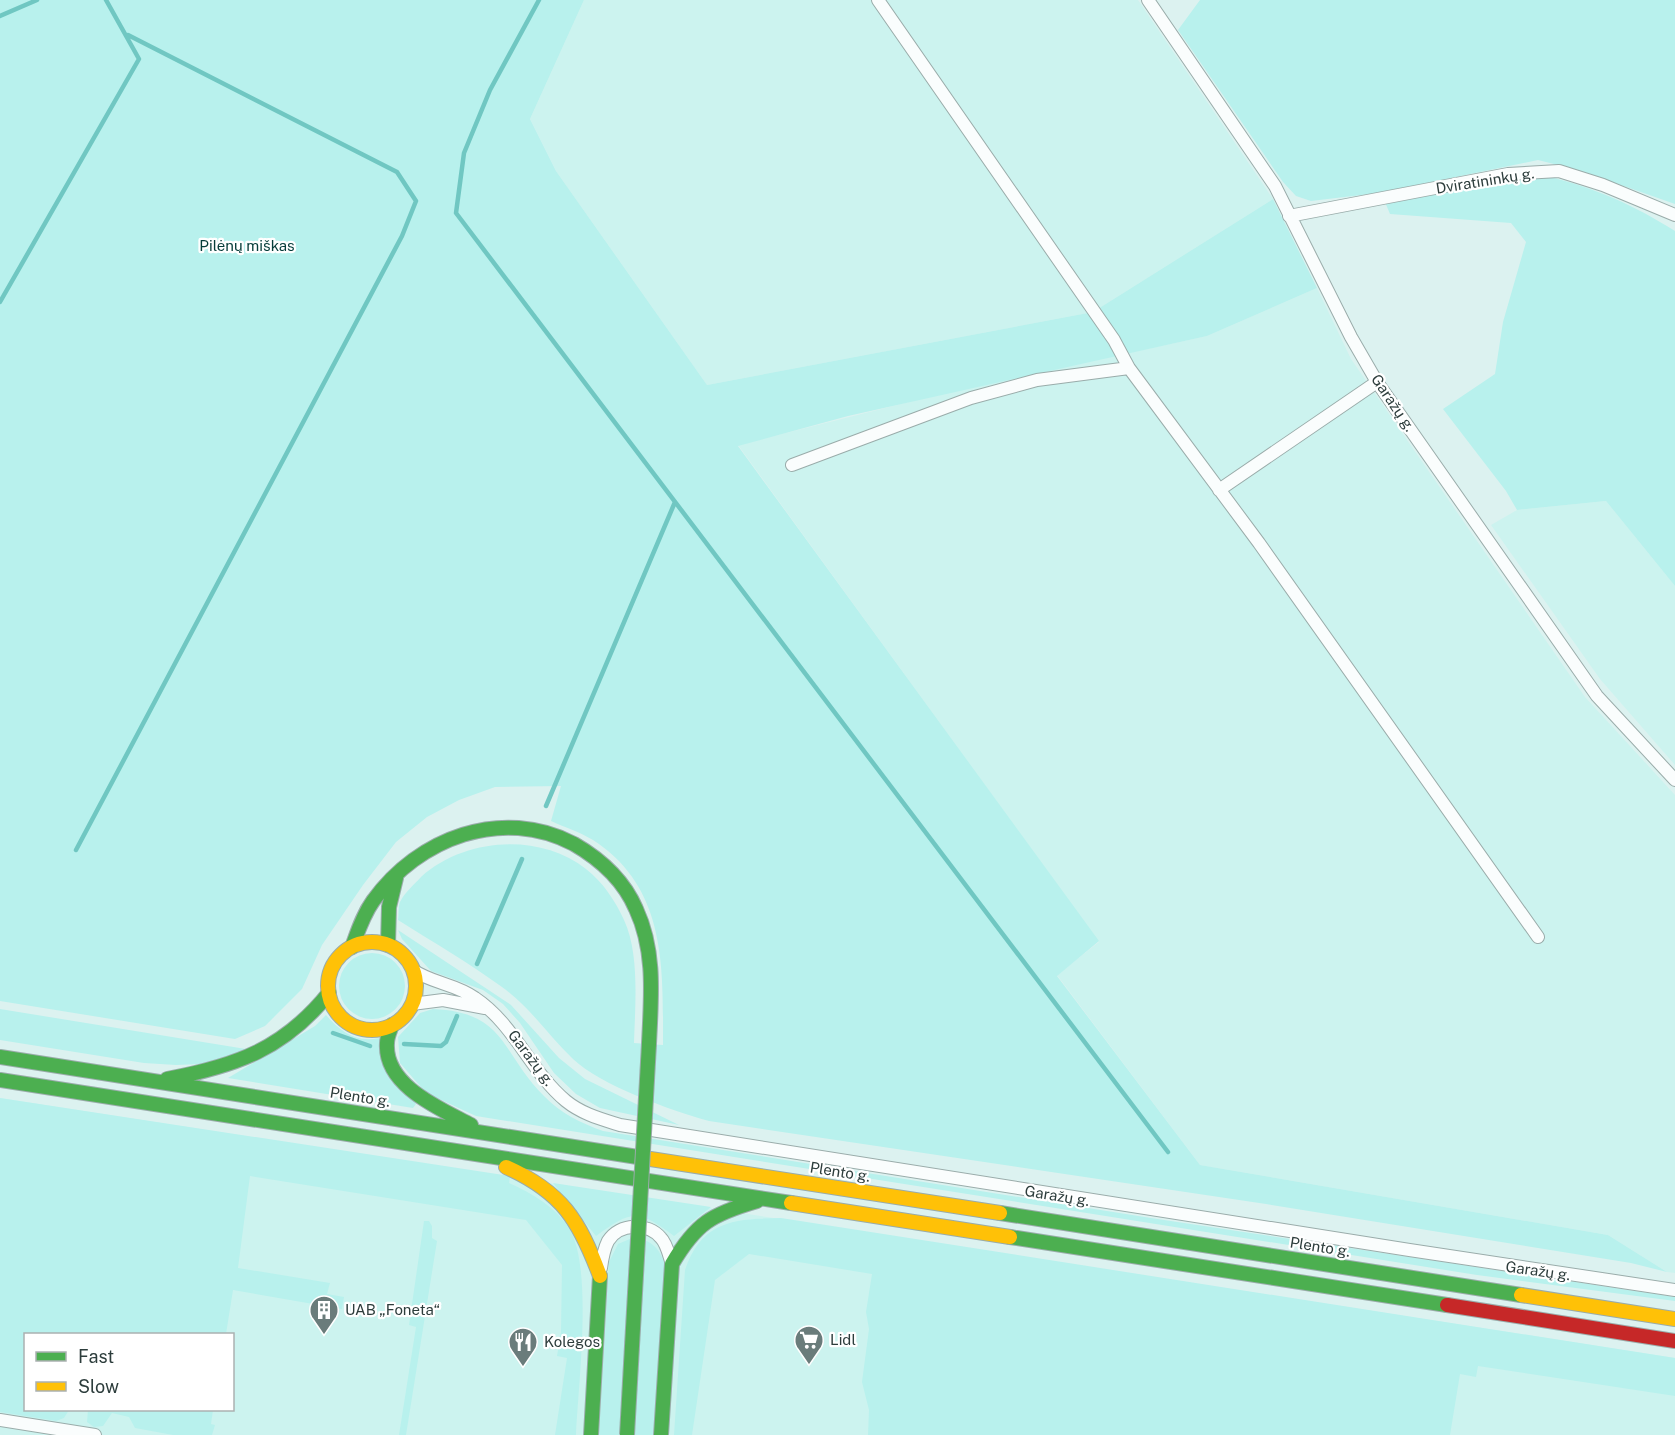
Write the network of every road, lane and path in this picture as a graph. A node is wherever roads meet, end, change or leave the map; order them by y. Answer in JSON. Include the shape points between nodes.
{"nodes":[{"id":1,"x":878,"y":0,"type":"edge"},
{"id":2,"x":1148,"y":0,"type":"edge"},
{"id":3,"x":1675,"y":215,"type":"edge"},
{"id":4,"x":1289,"y":216,"type":"junction"},
{"id":5,"x":1129,"y":368,"type":"junction"},
{"id":6,"x":1377,"y":382,"type":"junction"},
{"id":7,"x":792,"y":465,"type":"dead end"},
{"id":8,"x":1219,"y":490,"type":"junction"},
{"id":9,"x":1675,"y":780,"type":"edge"},
{"id":10,"x":396,"y":877,"type":"junction"},
{"id":11,"x":1538,"y":937,"type":"dead end"},
{"id":12,"x":388,"y":945,"type":"junction"},
{"id":13,"x":352,"y":947,"type":"junction"},
{"id":14,"x":412,"y":970,"type":"junction"},
{"id":15,"x":329,"y":993,"type":"junction"},
{"id":16,"x":412,"y":1004,"type":"junction"},
{"id":17,"x":488,"y":1008,"type":"junction"},
{"id":18,"x":392,"y":1025,"type":"junction"},
{"id":19,"x":0,"y":1057,"type":"edge"},
{"id":20,"x":0,"y":1080,"type":"edge"},
{"id":21,"x":148,"y":1082,"type":"junction"},
{"id":22,"x":485,"y":1133,"type":"junction"},
{"id":23,"x":475,"y":1154,"type":"junction"},
{"id":24,"x":761,"y":1199,"type":"junction"},
{"id":25,"x":672,"y":1264,"type":"junction"},
{"id":26,"x":600,"y":1276,"type":"junction"},
{"id":27,"x":1675,"y":1290,"type":"edge"},
{"id":28,"x":1675,"y":1319,"type":"edge"},
{"id":29,"x":1675,"y":1341,"type":"edge"},
{"id":30,"x":0,"y":1420,"type":"edge"},
{"id":31,"x":95,"y":1435,"type":"edge"},
{"id":32,"x":591,"y":1435,"type":"edge"},
{"id":33,"x":627,"y":1435,"type":"edge"},
{"id":34,"x":662,"y":1435,"type":"edge"}],
"edges":[{"from":1,"to":5,"type":"street","via":[[1114,340]]},
{"from":2,"to":4,"type":"street","name":"Garažų g.","via":[[1275,186]]},
{"from":3,"to":4,"type":"street","name":"Dviratininkų g.","via":[[1559,171],[1508,174]]},
{"from":4,"to":6,"type":"street","name":"Garažų g."},
{"from":5,"to":7,"type":"street","via":[[1036,380],[971,398]]},
{"from":5,"to":8,"type":"street"},
{"from":6,"to":8,"type":"street"},
{"from":6,"to":9,"type":"street","name":"Garažų g.","via":[[1597,696]]},
{"from":8,"to":11,"type":"street"},
{"from":10,"to":12,"type":"main road","via":[[389,907]]},
{"from":10,"to":13,"type":"main road","via":[[365,914]]},
{"from":10,"to":33,"type":"main road","bridge":true,"via":[[427,851],[466,832],[518,827],[543,831],[590,853],[609,869],[624,887],[645,930],[652,986]]},
{"from":12,"to":13,"type":"main road","via":[[376,942]]},
{"from":12,"to":14,"type":"main road","via":[[398,951]]},
{"from":13,"to":15,"type":"main road","via":[[333,966]]},
{"from":14,"to":16,"type":"main road","via":[[416,981]]},
{"from":14,"to":17,"type":"street","name":"Garažų g.","via":[[460,989]]},
{"from":15,"to":18,"type":"main road","via":[[333,1006],[352,1025],[365,1029]]},
{"from":15,"to":21,"type":"main road","via":[[304,1022],[248,1060],[204,1073]]},
{"from":16,"to":17,"type":"street","via":[[443,1000]]},
{"from":16,"to":18,"type":"main road"},
{"from":17,"to":27,"type":"street","name":"Garažų g.","via":[[512,1031],[547,1083],[567,1102],[593,1117],[620,1125]]},
{"from":18,"to":22,"type":"main road","via":[[387,1053],[405,1084],[421,1098]]},
{"from":19,"to":21,"type":"main road","name":"Plento g."},
{"from":20,"to":23,"type":"main road"},
{"from":21,"to":22,"type":"main road","name":"Plento g."},
{"from":22,"to":28,"type":"main road","name":"Plento g."},
{"from":23,"to":24,"type":"main road"},
{"from":23,"to":26,"type":"main road","via":[[524,1174],[563,1202],[583,1230]]},
{"from":24,"to":25,"type":"main road","via":[[699,1222]]},
{"from":24,"to":29,"type":"main road"},
{"from":25,"to":26,"type":"street","via":[[657,1233],[643,1227],[627,1227],[614,1233],[607,1243]]},
{"from":25,"to":34,"type":"main road"},
{"from":26,"to":32,"type":"main road"},
{"from":30,"to":31,"type":"street"}]}
